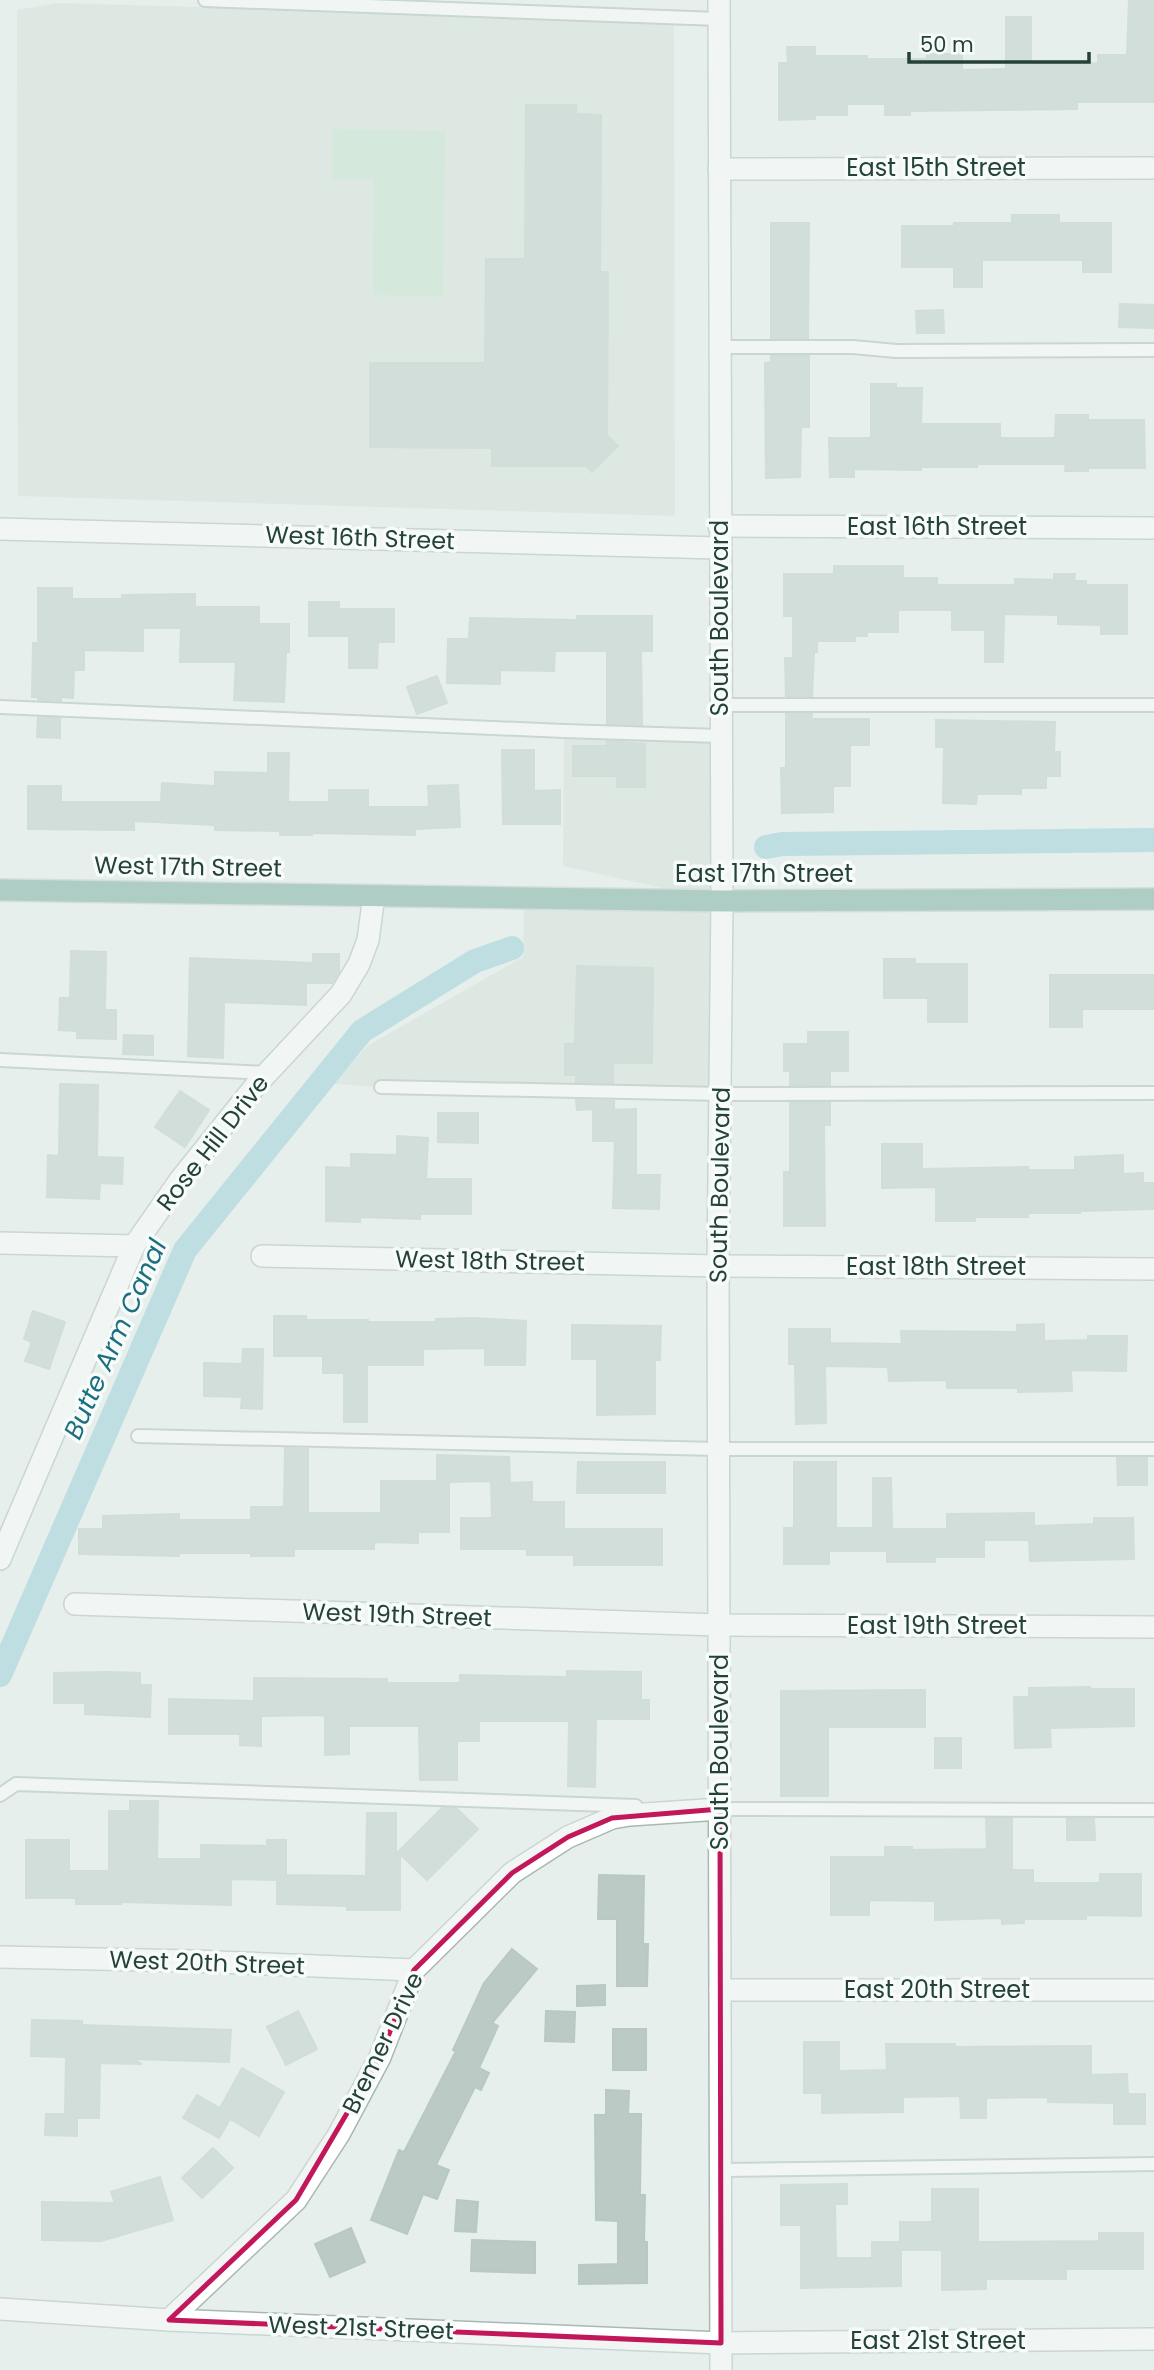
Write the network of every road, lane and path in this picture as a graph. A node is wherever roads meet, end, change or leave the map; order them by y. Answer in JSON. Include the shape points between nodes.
{"nodes":[{"id":1,"x":205,"y":0,"type":"edge"},
{"id":2,"x":719,"y":9,"type":"edge"},
{"id":3,"x":1154,"y":168,"type":"edge"},
{"id":4,"x":719,"y":169,"type":"junction"},
{"id":5,"x":720,"y":346,"type":"junction"},
{"id":6,"x":1154,"y":350,"type":"edge"},
{"id":7,"x":719,"y":526,"type":"junction"},
{"id":8,"x":1154,"y":528,"type":"edge"},
{"id":9,"x":0,"y":529,"type":"edge"},
{"id":10,"x":719,"y":548,"type":"junction"},
{"id":11,"x":719,"y":705,"type":"junction"},
{"id":12,"x":1154,"y":705,"type":"edge"},
{"id":13,"x":0,"y":707,"type":"edge"},
{"id":14,"x":719,"y":736,"type":"junction"},
{"id":15,"x":0,"y":890,"type":"edge"},
{"id":16,"x":374,"y":896,"type":"junction"},
{"id":17,"x":1154,"y":899,"type":"edge"},
{"id":18,"x":722,"y":901,"type":"junction"},
{"id":19,"x":0,"y":1060,"type":"edge"},
{"id":20,"x":268,"y":1073,"type":"junction"},
{"id":21,"x":382,"y":1087,"type":"dead end"},
{"id":22,"x":1154,"y":1093,"type":"edge"},
{"id":23,"x":721,"y":1094,"type":"junction"},
{"id":24,"x":0,"y":1243,"type":"edge"},
{"id":25,"x":134,"y":1246,"type":"junction"},
{"id":26,"x":262,"y":1256,"type":"dead end"},
{"id":27,"x":718,"y":1266,"type":"junction"},
{"id":28,"x":1154,"y":1269,"type":"edge"},
{"id":29,"x":138,"y":1436,"type":"dead end"},
{"id":30,"x":719,"y":1449,"type":"junction"},
{"id":31,"x":1154,"y":1449,"type":"edge"},
{"id":32,"x":0,"y":1559,"type":"edge"},
{"id":33,"x":75,"y":1604,"type":"dead end"},
{"id":34,"x":719,"y":1625,"type":"junction"},
{"id":35,"x":1154,"y":1627,"type":"edge"},
{"id":36,"x":0,"y":1795,"type":"edge"},
{"id":37,"x":720,"y":1809,"type":"junction"},
{"id":38,"x":1154,"y":1810,"type":"edge"},
{"id":39,"x":0,"y":1957,"type":"edge"},
{"id":40,"x":414,"y":1970,"type":"junction"},
{"id":41,"x":720,"y":1990,"type":"junction"},
{"id":42,"x":1154,"y":1990,"type":"edge"},
{"id":43,"x":1154,"y":2164,"type":"edge"},
{"id":44,"x":721,"y":2170,"type":"junction"},
{"id":45,"x":0,"y":2309,"type":"edge"},
{"id":46,"x":169,"y":2320,"type":"junction"},
{"id":47,"x":1154,"y":2339,"type":"edge"},
{"id":48,"x":721,"y":2343,"type":"junction"},
{"id":49,"x":721,"y":2370,"type":"edge"}],
"edges":[{"from":1,"to":2,"type":"lane"},
{"from":2,"to":4,"type":"street","name":"South Boulevard"},
{"from":3,"to":4,"type":"street","name":"East 15th Street"},
{"from":4,"to":5,"type":"street","name":"South Boulevard"},
{"from":5,"to":6,"type":"lane"},
{"from":5,"to":7,"type":"street","name":"South Boulevard"},
{"from":7,"to":8,"type":"street","name":"East 16th Street"},
{"from":7,"to":10,"type":"street","name":"South Boulevard"},
{"from":9,"to":10,"type":"street","name":"West 16th Street"},
{"from":10,"to":11,"type":"street","name":"South Boulevard"},
{"from":11,"to":12,"type":"lane"},
{"from":11,"to":14,"type":"street","name":"South Boulevard"},
{"from":13,"to":14,"type":"lane"},
{"from":14,"to":18,"type":"street","name":"South Boulevard"},
{"from":15,"to":16,"type":"main road","name":"West 17th Street"},
{"from":16,"to":18,"type":"main road","name":"East 17th Street"},
{"from":16,"to":20,"type":"street","name":"Rose Hill Drive","via":[[368,940],[359,964],[341,994]]},
{"from":17,"to":18,"type":"main road","name":"East 17th Street"},
{"from":18,"to":23,"type":"street","name":"South Boulevard"},
{"from":19,"to":20,"type":"lane"},
{"from":20,"to":25,"type":"street","name":"Rose Hill Drive","via":[[187,1171]]},
{"from":21,"to":23,"type":"lane"},
{"from":22,"to":23,"type":"lane"},
{"from":23,"to":27,"type":"street","name":"South Boulevard"},
{"from":24,"to":25,"type":"street"},
{"from":25,"to":32,"type":"street","name":"Rose Hill Drive"},
{"from":26,"to":27,"type":"street","name":"West 18th Street"},
{"from":27,"to":28,"type":"street","name":"East 18th Street"},
{"from":27,"to":30,"type":"street","name":"South Boulevard"},
{"from":29,"to":30,"type":"lane"},
{"from":30,"to":31,"type":"lane"},
{"from":30,"to":34,"type":"street","name":"South Boulevard"},
{"from":33,"to":34,"type":"street","name":"West 19th Street"},
{"from":34,"to":35,"type":"street","name":"East 19th Street"},
{"from":34,"to":37,"type":"street","name":"South Boulevard"},
{"from":36,"to":37,"type":"lane","via":[[16,1784]]},
{"from":37,"to":38,"type":"lane"},
{"from":37,"to":40,"type":"street","name":"Bremer Drive","via":[[612,1818],[568,1836],[512,1872]]},
{"from":37,"to":41,"type":"street","name":"South Boulevard"},
{"from":39,"to":40,"type":"street","name":"West 20th Street"},
{"from":40,"to":46,"type":"street","name":"Bremer Drive","via":[[380,2057],[339,2134],[296,2200]]},
{"from":41,"to":42,"type":"street","name":"East 20th Street"},
{"from":41,"to":44,"type":"street","name":"South Boulevard"},
{"from":43,"to":44,"type":"lane"},
{"from":44,"to":48,"type":"street","name":"South Boulevard"},
{"from":45,"to":46,"type":"street","name":"West 21st Street"},
{"from":46,"to":48,"type":"street","name":"West 21st Street"},
{"from":47,"to":48,"type":"street","name":"East 21st Street"},
{"from":48,"to":49,"type":"street","name":"South Boulevard"}]}
